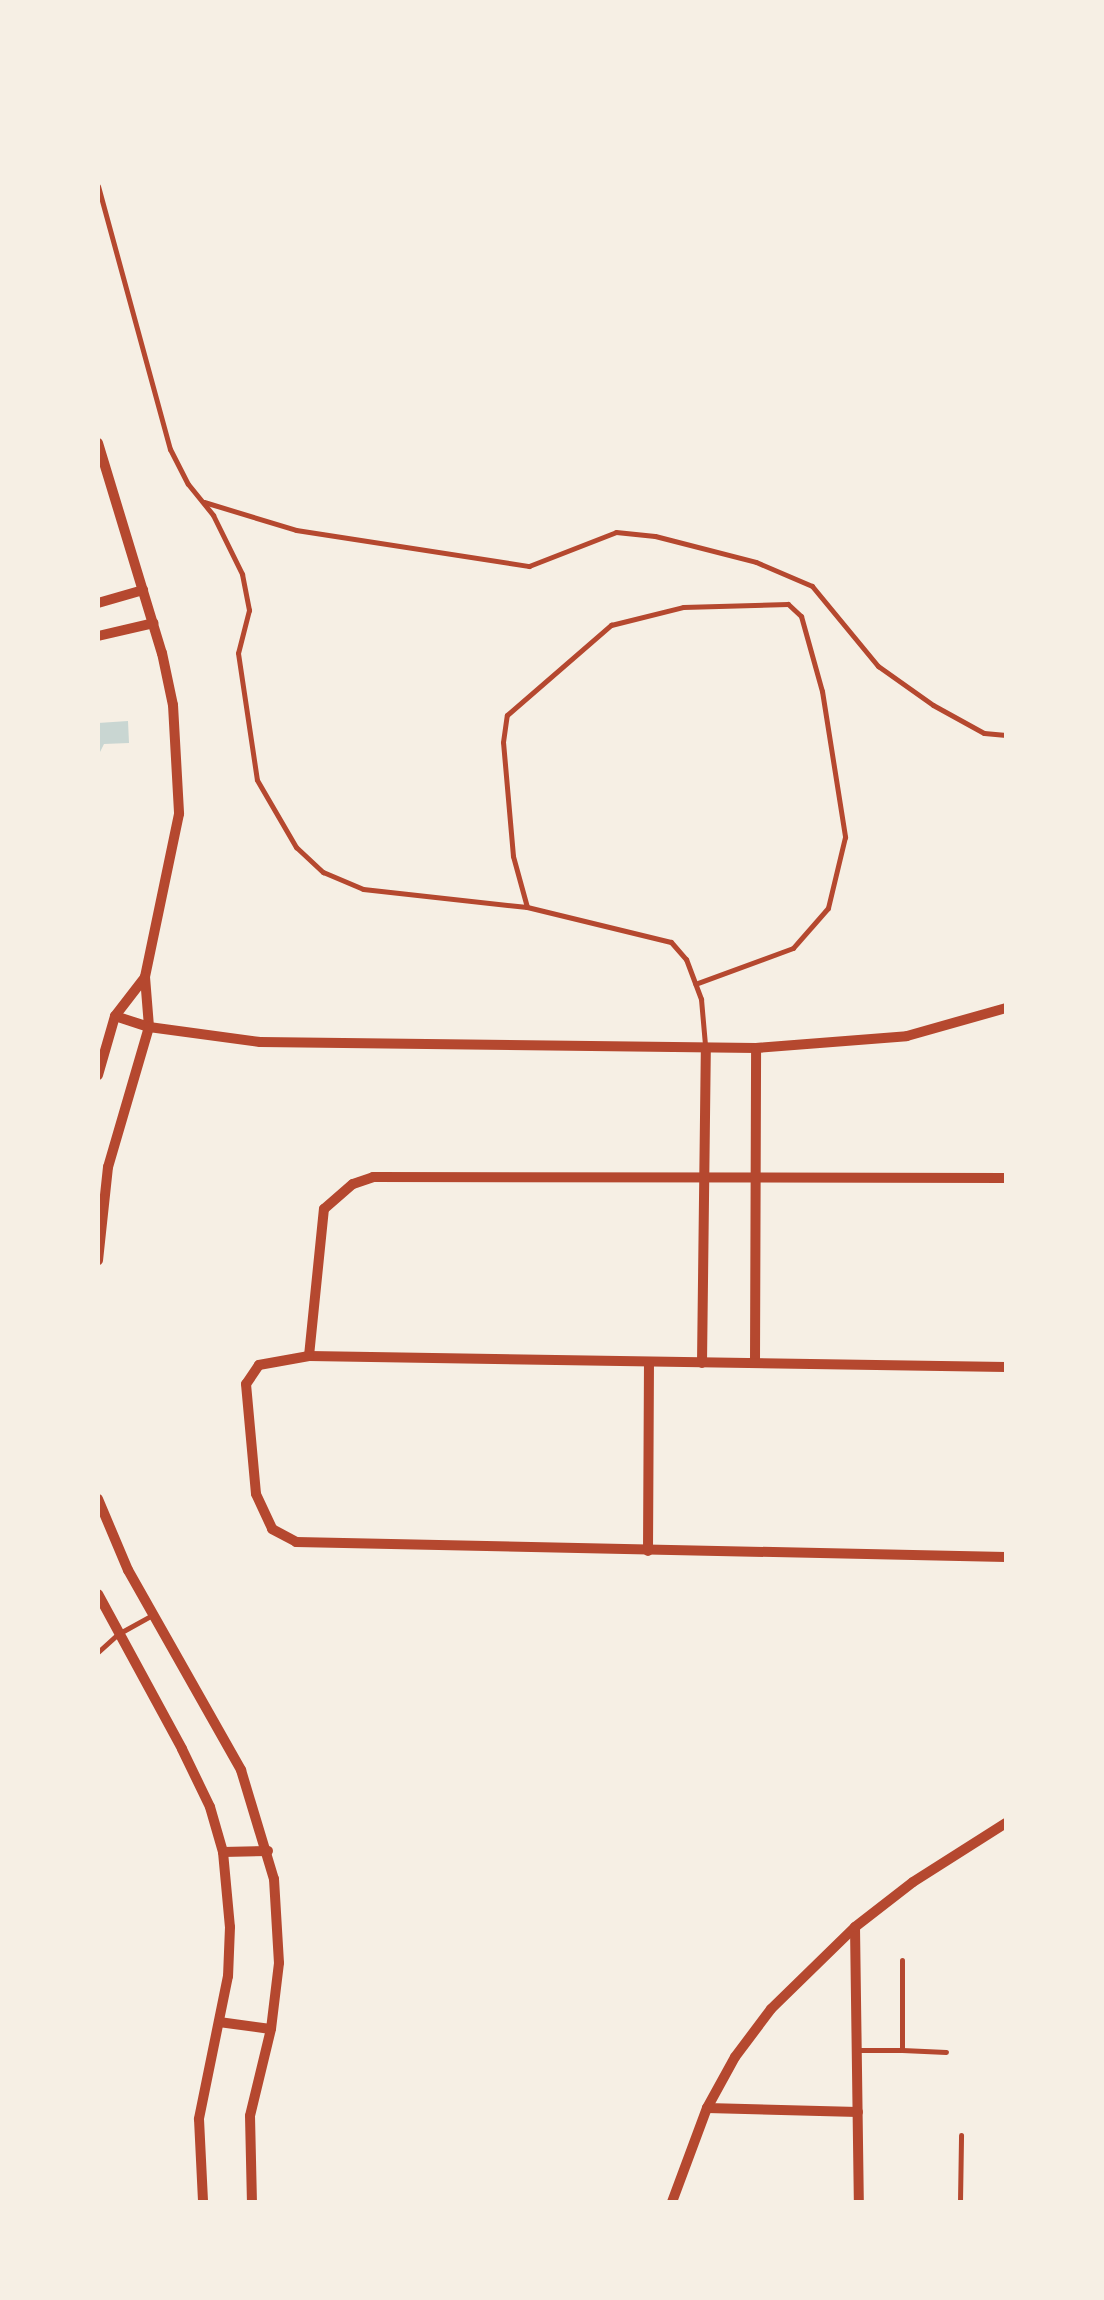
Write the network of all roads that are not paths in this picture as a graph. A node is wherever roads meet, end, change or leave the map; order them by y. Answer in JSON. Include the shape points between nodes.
{"nodes":[{"id":1,"x":98,"y":186,"type":"edge"},
{"id":2,"x":98,"y":443,"type":"edge"},
{"id":3,"x":202,"y":501,"type":"junction"},
{"id":4,"x":143,"y":590,"type":"junction"},
{"id":5,"x":98,"y":603,"type":"edge"},
{"id":6,"x":154,"y":623,"type":"junction"},
{"id":7,"x":98,"y":636,"type":"edge"},
{"id":8,"x":1006,"y":736,"type":"edge"},
{"id":9,"x":526,"y":907,"type":"junction"},
{"id":10,"x":145,"y":977,"type":"junction"},
{"id":11,"x":695,"y":984,"type":"junction"},
{"id":12,"x":1006,"y":1008,"type":"edge"},
{"id":13,"x":115,"y":1016,"type":"junction"},
{"id":14,"x":148,"y":1027,"type":"junction"},
{"id":15,"x":706,"y":1048,"type":"junction"},
{"id":16,"x":756,"y":1048,"type":"junction"},
{"id":17,"x":98,"y":1075,"type":"edge"},
{"id":18,"x":705,"y":1178,"type":"junction"},
{"id":19,"x":752,"y":1178,"type":"junction"},
{"id":20,"x":1006,"y":1178,"type":"edge"},
{"id":21,"x":100,"y":1212,"type":"edge"},
{"id":22,"x":98,"y":1260,"type":"edge"},
{"id":23,"x":309,"y":1356,"type":"junction"},
{"id":24,"x":649,"y":1362,"type":"junction"},
{"id":25,"x":755,"y":1362,"type":"junction"},
{"id":26,"x":702,"y":1363,"type":"junction"},
{"id":27,"x":1006,"y":1366,"type":"edge"},
{"id":28,"x":98,"y":1500,"type":"edge"},
{"id":29,"x":648,"y":1552,"type":"junction"},
{"id":30,"x":1006,"y":1557,"type":"edge"},
{"id":31,"x":98,"y":1594,"type":"edge"},
{"id":32,"x":152,"y":1615,"type":"junction"},
{"id":33,"x":118,"y":1634,"type":"junction"},
{"id":34,"x":98,"y":1652,"type":"edge"},
{"id":35,"x":1006,"y":1822,"type":"edge"},
{"id":36,"x":268,"y":1851,"type":"junction"},
{"id":37,"x":223,"y":1852,"type":"junction"},
{"id":38,"x":856,"y":1928,"type":"junction"},
{"id":39,"x":902,"y":1960,"type":"dead end"},
{"id":40,"x":220,"y":2022,"type":"junction"},
{"id":41,"x":271,"y":2030,"type":"junction"},
{"id":42,"x":857,"y":2050,"type":"junction"},
{"id":43,"x":902,"y":2050,"type":"junction"},
{"id":44,"x":946,"y":2052,"type":"dead end"},
{"id":45,"x":706,"y":2108,"type":"junction"},
{"id":46,"x":858,"y":2112,"type":"junction"},
{"id":47,"x":961,"y":2136,"type":"dead end"},
{"id":48,"x":203,"y":2202,"type":"edge"},
{"id":49,"x":252,"y":2202,"type":"edge"},
{"id":50,"x":672,"y":2202,"type":"edge"},
{"id":51,"x":859,"y":2202,"type":"edge"},
{"id":52,"x":960,"y":2202,"type":"edge"}],
"edges":[{"from":1,"to":3,"type":"lane","via":[[170,450]]},
{"from":2,"to":4,"type":"street"},
{"from":3,"to":8,"type":"lane","via":[[296,530],[529,566],[616,532],[756,562],[812,586],[878,666],[934,706],[984,734]]},
{"from":3,"to":9,"type":"lane","via":[[242,574],[249,610],[238,653],[257,780],[296,847],[323,872],[363,889]]},
{"from":4,"to":5,"type":"street"},
{"from":4,"to":6,"type":"street"},
{"from":6,"to":7,"type":"street"},
{"from":6,"to":10,"type":"street","via":[[173,704],[178,814]]},
{"from":9,"to":11,"type":"lane","via":[[672,942]]},
{"from":9,"to":11,"type":"lane","via":[[513,856],[503,742],[507,715],[611,625],[683,607],[788,604],[801,616],[822,691],[845,837],[828,908],[793,948]]},
{"from":10,"to":13,"type":"street"},
{"from":10,"to":14,"type":"street"},
{"from":11,"to":15,"type":"lane"},
{"from":12,"to":16,"type":"street","via":[[907,1036]]},
{"from":13,"to":14,"type":"street"},
{"from":13,"to":17,"type":"street"},
{"from":14,"to":15,"type":"street","via":[[260,1042]]},
{"from":14,"to":21,"type":"street"},
{"from":15,"to":16,"type":"street"},
{"from":15,"to":18,"type":"street"},
{"from":16,"to":19,"type":"street"},
{"from":18,"to":19,"type":"street"},
{"from":18,"to":23,"type":"street","via":[[373,1177],[354,1184],[324,1208],[320,1222]]},
{"from":18,"to":26,"type":"street"},
{"from":19,"to":20,"type":"street"},
{"from":19,"to":25,"type":"street"},
{"from":21,"to":22,"type":"street"},
{"from":23,"to":24,"type":"street"},
{"from":23,"to":29,"type":"street","via":[[259,1365],[246,1384],[256,1494],[282,1537],[338,1546]]},
{"from":24,"to":26,"type":"street"},
{"from":24,"to":29,"type":"street"},
{"from":25,"to":26,"type":"street"},
{"from":25,"to":27,"type":"street"},
{"from":28,"to":32,"type":"street"},
{"from":29,"to":30,"type":"street"},
{"from":31,"to":33,"type":"street"},
{"from":32,"to":33,"type":"lane"},
{"from":32,"to":36,"type":"street","via":[[241,1770]]},
{"from":33,"to":34,"type":"lane"},
{"from":33,"to":37,"type":"street","via":[[182,1748]]},
{"from":35,"to":38,"type":"street"},
{"from":36,"to":37,"type":"street"},
{"from":36,"to":41,"type":"street","via":[[280,1963]]},
{"from":37,"to":40,"type":"street","via":[[230,1927]]},
{"from":38,"to":42,"type":"street"},
{"from":38,"to":45,"type":"street","via":[[770,2009]]},
{"from":39,"to":43,"type":"lane"},
{"from":40,"to":41,"type":"street"},
{"from":40,"to":48,"type":"street","via":[[199,2119]]},
{"from":41,"to":49,"type":"street","via":[[250,2116]]},
{"from":42,"to":43,"type":"lane"},
{"from":42,"to":46,"type":"street"},
{"from":43,"to":44,"type":"lane"},
{"from":45,"to":46,"type":"street"},
{"from":45,"to":50,"type":"street"},
{"from":46,"to":51,"type":"street"},
{"from":47,"to":52,"type":"lane"}]}
